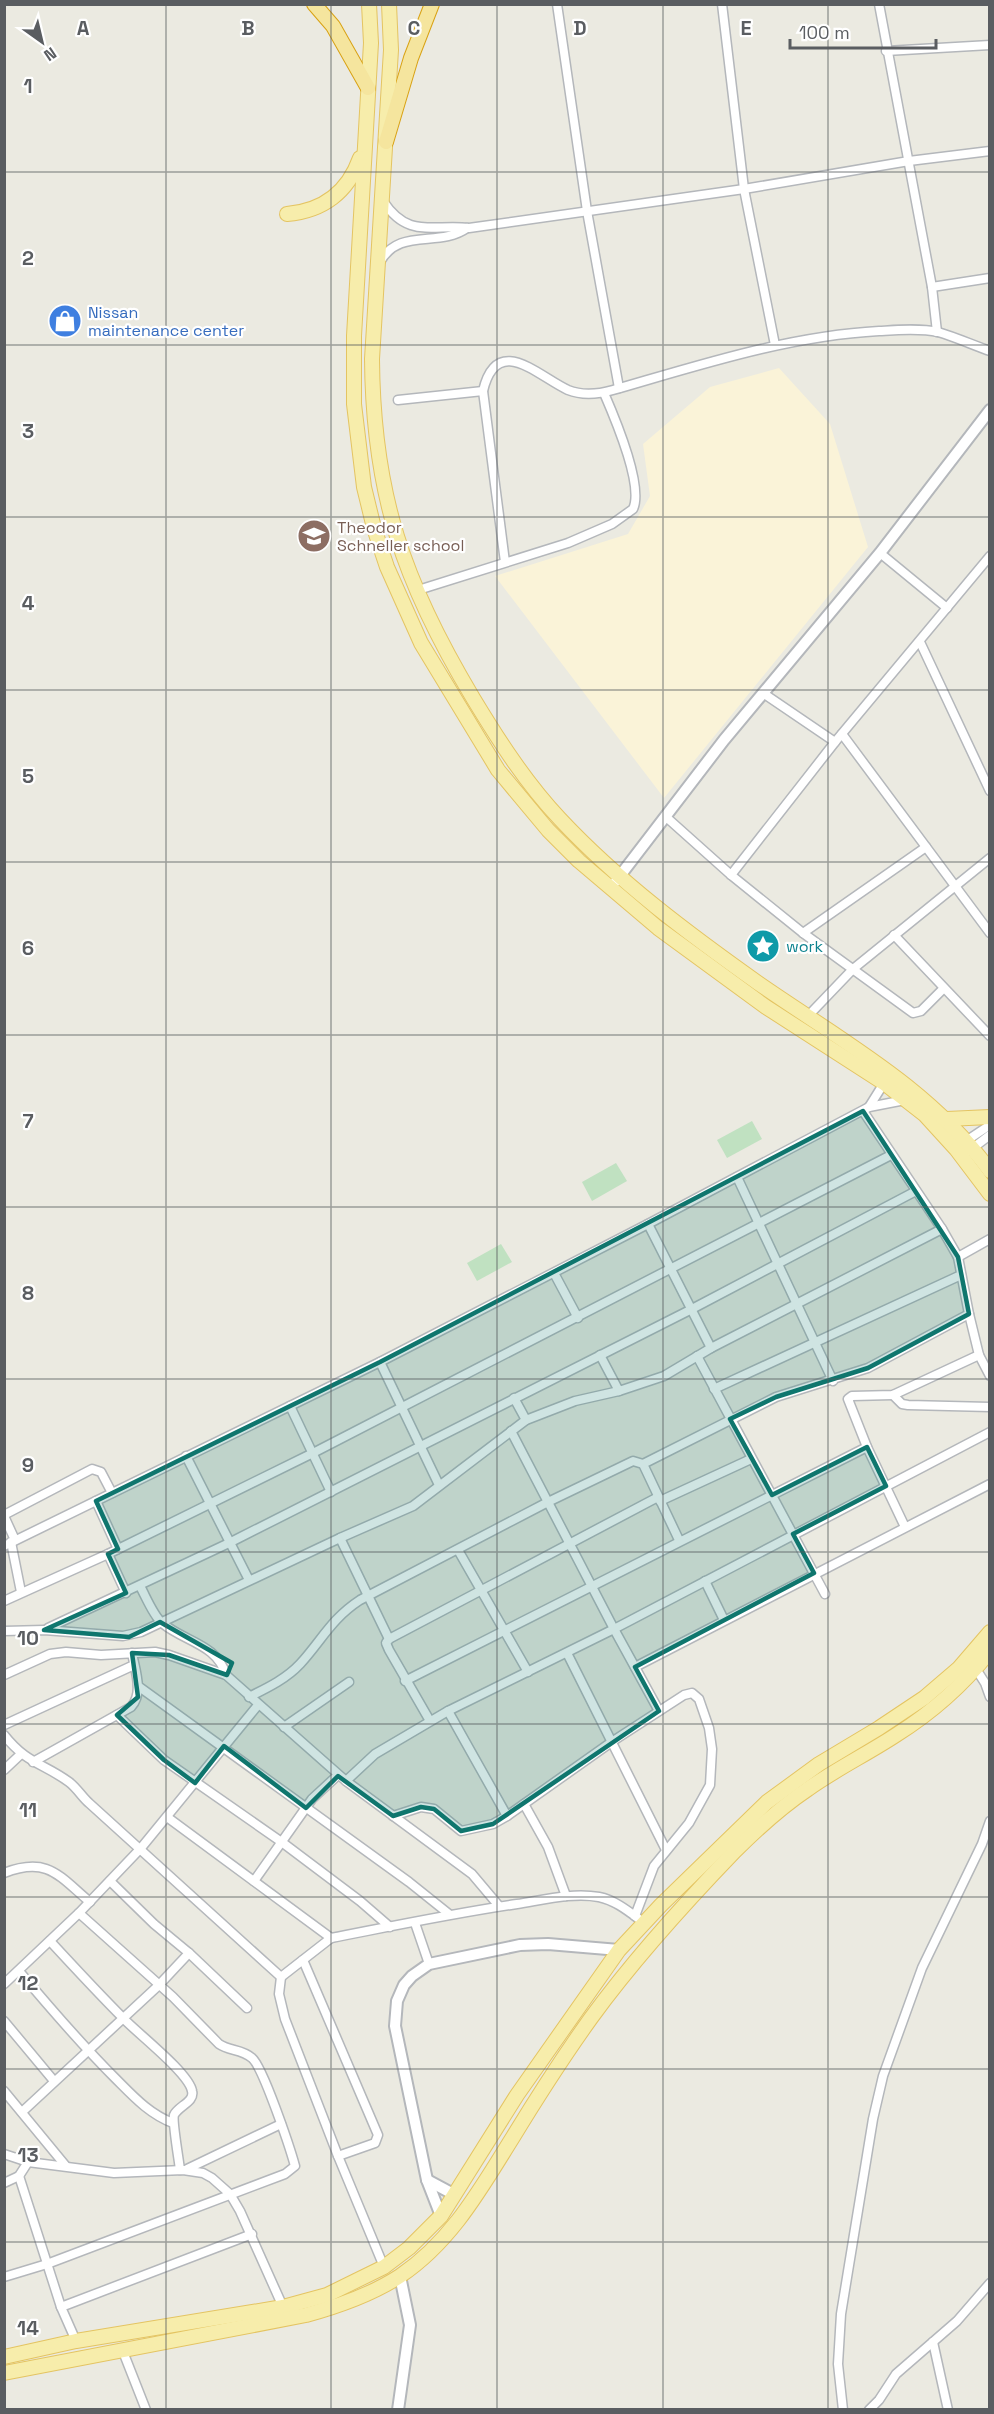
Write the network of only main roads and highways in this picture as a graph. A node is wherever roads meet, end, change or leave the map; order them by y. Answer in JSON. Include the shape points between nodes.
{"nodes":[{"id":1,"x":314,"y":4,"type":"edge"},
{"id":2,"x":369,"y":4,"type":"edge"},
{"id":3,"x":389,"y":4,"type":"edge"},
{"id":4,"x":434,"y":6,"type":"edge"},
{"id":5,"x":368,"y":88,"type":"junction"},
{"id":6,"x":366,"y":142,"type":"junction"},
{"id":7,"x":386,"y":142,"type":"junction"},
{"id":8,"x":287,"y":214,"type":"dead end"},
{"id":9,"x":359,"y":227,"type":"junction"},
{"id":10,"x":379,"y":229,"type":"junction"},
{"id":11,"x":512,"y":759,"type":"junction"},
{"id":12,"x":498,"y":770,"type":"junction"},
{"id":13,"x":990,"y":1117,"type":"edge"},
{"id":14,"x":947,"y":1119,"type":"junction"},
{"id":15,"x":964,"y":1149,"type":"junction"},
{"id":16,"x":990,"y":1171,"type":"edge"},
{"id":17,"x":990,"y":1194,"type":"edge"},
{"id":18,"x":990,"y":1632,"type":"edge"},
{"id":19,"x":990,"y":1650,"type":"edge"},
{"id":20,"x":879,"y":1728,"type":"junction"},
{"id":21,"x":886,"y":1741,"type":"junction"},
{"id":22,"x":532,"y":2073,"type":"junction"},
{"id":23,"x":547,"y":2081,"type":"junction"},
{"id":24,"x":4,"y":2356,"type":"edge"},
{"id":25,"x":4,"y":2373,"type":"edge"}],
"edges":[{"from":1,"to":5,"type":"highway","via":[[333,26]]},
{"from":2,"to":5,"type":"main road"},
{"from":3,"to":7,"type":"main road"},
{"from":4,"to":7,"type":"highway","via":[[411,58]]},
{"from":5,"to":6,"type":"main road"},
{"from":6,"to":8,"type":"main road","via":[[352,177],[334,197],[315,209]]},
{"from":6,"to":9,"type":"main road"},
{"from":7,"to":10,"type":"main road"},
{"from":9,"to":10,"type":"main road"},
{"from":9,"to":12,"type":"main road","via":[[354,404],[364,488],[374,528],[421,643]]},
{"from":10,"to":11,"type":"main road","via":[[372,359],[375,438],[390,516],[415,591],[435,634]]},
{"from":11,"to":12,"type":"main road"},
{"from":11,"to":14,"type":"main road","via":[[560,819],[620,875],[713,950],[905,1084]]},
{"from":12,"to":15,"type":"main road","via":[[548,830],[610,889],[766,1007],[884,1083]]},
{"from":13,"to":14,"type":"main road"},
{"from":14,"to":15,"type":"main road"},
{"from":15,"to":16,"type":"main road"},
{"from":15,"to":17,"type":"main road"},
{"from":18,"to":20,"type":"main road","via":[[953,1674]]},
{"from":19,"to":21,"type":"main road","via":[[976,1669],[936,1705]]},
{"from":20,"to":21,"type":"main road"},
{"from":20,"to":22,"type":"main road","via":[[819,1764],[767,1802],[639,1920]]},
{"from":21,"to":23,"type":"main road","via":[[809,1788],[733,1853],[637,1956]]},
{"from":22,"to":23,"type":"main road"},
{"from":22,"to":24,"type":"main road","via":[[441,2216],[384,2267],[327,2295],[283,2307]]},
{"from":23,"to":25,"type":"main road","via":[[456,2224],[400,2276],[354,2300],[306,2315]]}]}
